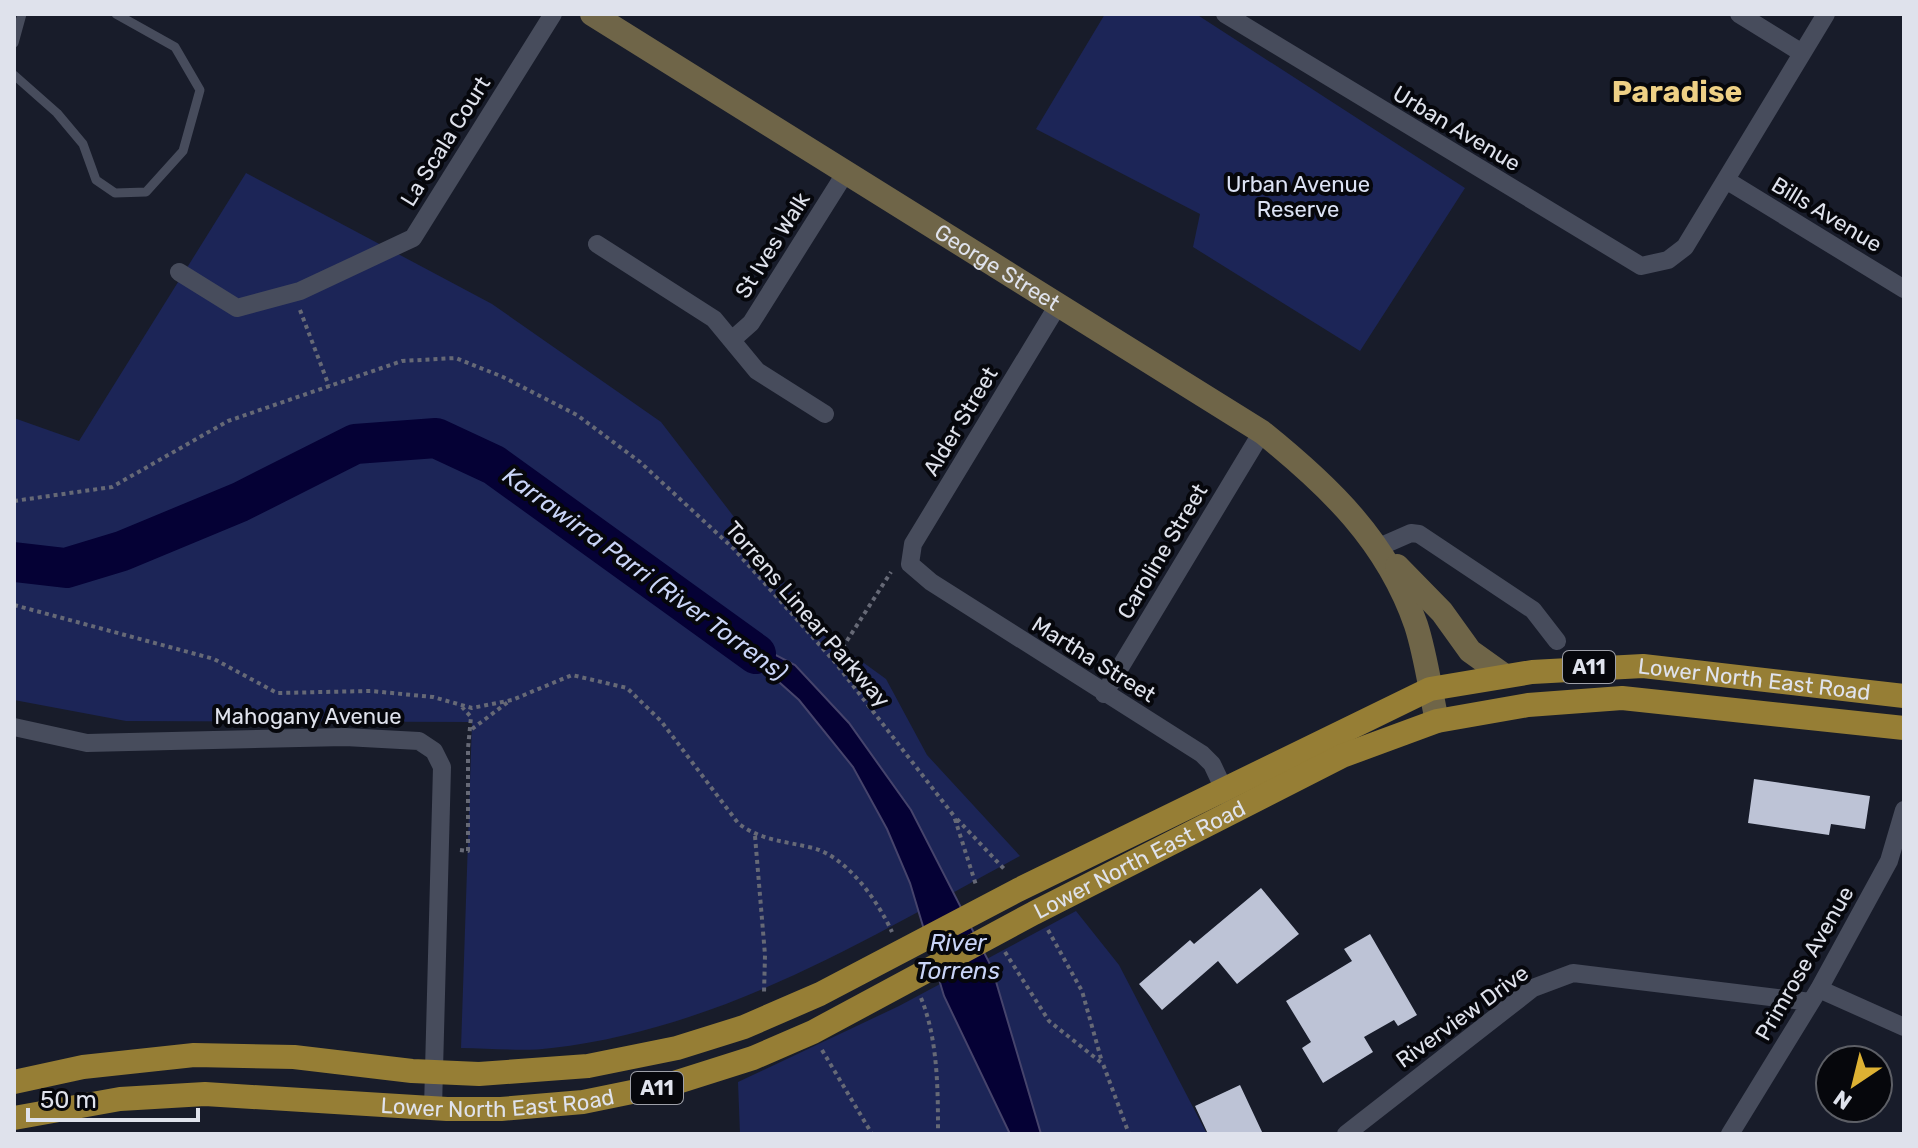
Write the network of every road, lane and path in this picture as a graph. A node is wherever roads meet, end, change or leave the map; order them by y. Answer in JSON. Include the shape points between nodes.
{"nodes":[{"id":1,"x":22,"y":14,"type":"edge"},
{"id":2,"x":116,"y":14,"type":"edge"},
{"id":3,"x":553,"y":14,"type":"edge"},
{"id":4,"x":592,"y":14,"type":"edge"},
{"id":5,"x":1225,"y":14,"type":"edge"},
{"id":6,"x":1739,"y":14,"type":"edge"},
{"id":7,"x":1826,"y":14,"type":"edge"},
{"id":8,"x":14,"y":43,"type":"edge"},
{"id":9,"x":1802,"y":53,"type":"junction"},
{"id":10,"x":14,"y":75,"type":"edge"},
{"id":11,"x":846,"y":172,"type":"junction"},
{"id":12,"x":1726,"y":180,"type":"junction"},
{"id":13,"x":597,"y":244,"type":"dead end"},
{"id":14,"x":179,"y":272,"type":"dead end"},
{"id":15,"x":1904,"y":289,"type":"edge"},
{"id":16,"x":293,"y":292,"type":"junction"},
{"id":17,"x":1058,"y":305,"type":"junction"},
{"id":18,"x":733,"y":339,"type":"junction"},
{"id":19,"x":329,"y":386,"type":"junction"},
{"id":20,"x":825,"y":414,"type":"dead end"},
{"id":21,"x":1262,"y":432,"type":"junction"},
{"id":22,"x":14,"y":501,"type":"edge"},
{"id":23,"x":1379,"y":547,"type":"junction"},
{"id":24,"x":910,"y":564,"type":"junction"},
{"id":25,"x":14,"y":605,"type":"edge"},
{"id":26,"x":1557,"y":641,"type":"dead end"},
{"id":27,"x":834,"y":661,"type":"junction"},
{"id":28,"x":1505,"y":676,"type":"junction"},
{"id":29,"x":1430,"y":689,"type":"junction"},
{"id":30,"x":1104,"y":694,"type":"junction"},
{"id":31,"x":1747,"y":694,"type":"junction"},
{"id":32,"x":1904,"y":696,"type":"edge"},
{"id":33,"x":512,"y":700,"type":"junction"},
{"id":34,"x":453,"y":702,"type":"junction"},
{"id":35,"x":1437,"y":721,"type":"junction"},
{"id":36,"x":14,"y":727,"type":"edge"},
{"id":37,"x":1904,"y":728,"type":"edge"},
{"id":38,"x":472,"y":729,"type":"junction"},
{"id":39,"x":1223,"y":788,"type":"junction"},
{"id":40,"x":1904,"y":810,"type":"edge"},
{"id":41,"x":1233,"y":811,"type":"junction"},
{"id":42,"x":755,"y":836,"type":"junction"},
{"id":43,"x":439,"y":848,"type":"junction"},
{"id":44,"x":977,"y":887,"type":"dead end"},
{"id":45,"x":1006,"y":931,"type":"junction"},
{"id":46,"x":893,"y":935,"type":"dead end"},
{"id":47,"x":915,"y":986,"type":"dead end"},
{"id":48,"x":1815,"y":996,"type":"junction"},
{"id":49,"x":763,"y":1019,"type":"junction"},
{"id":50,"x":1904,"y":1027,"type":"edge"},
{"id":51,"x":813,"y":1032,"type":"junction"},
{"id":52,"x":436,"y":1072,"type":"junction"},
{"id":53,"x":14,"y":1082,"type":"edge"},
{"id":54,"x":433,"y":1108,"type":"junction"},
{"id":55,"x":14,"y":1118,"type":"edge"},
{"id":56,"x":872,"y":1134,"type":"edge"},
{"id":57,"x":938,"y":1134,"type":"edge"},
{"id":58,"x":1129,"y":1134,"type":"edge"},
{"id":59,"x":1346,"y":1134,"type":"edge"},
{"id":60,"x":1730,"y":1134,"type":"edge"}],
"edges":[{"from":1,"to":8,"type":"lane"},
{"from":2,"to":10,"type":"lane","via":[[175,47],[200,90],[183,151],[146,192],[115,193],[96,180],[83,144]]},
{"from":3,"to":16,"type":"street","name":"La Scala Court","via":[[413,238]]},
{"from":4,"to":11,"type":"street","name":"George Street"},
{"from":5,"to":12,"type":"street","name":"Urban Avenue","via":[[1641,266],[1668,260],[1685,247]]},
{"from":6,"to":9,"type":"street"},
{"from":7,"to":9,"type":"street"},
{"from":9,"to":12,"type":"street"},
{"from":11,"to":17,"type":"street","name":"George Street"},
{"from":11,"to":18,"type":"street","name":"St Ives Walk","via":[[751,323]]},
{"from":12,"to":15,"type":"street","name":"Bills Avenue"},
{"from":13,"to":18,"type":"street","via":[[714,319]]},
{"from":14,"to":16,"type":"street","name":"La Scala Court","via":[[237,308]]},
{"from":16,"to":19,"type":"path"},
{"from":17,"to":21,"type":"street","name":"George Street"},
{"from":17,"to":24,"type":"street","name":"Alder Street","via":[[913,544]]},
{"from":18,"to":20,"type":"street","via":[[757,371]]},
{"from":19,"to":22,"type":"path","name":"Torrens Linear Parkway","via":[[228,421],[112,487]]},
{"from":19,"to":27,"type":"path","name":"Torrens Linear Parkway","via":[[402,361],[456,358],[577,415],[640,462],[734,549]]},
{"from":21,"to":23,"type":"street","name":"George Street","via":[[1333,492]]},
{"from":21,"to":30,"type":"street","name":"Caroline Street"},
{"from":23,"to":26,"type":"street","via":[[1419,534],[1533,610]]},
{"from":23,"to":28,"type":"street","name":"George Street","via":[[1442,612],[1470,651]]},
{"from":23,"to":29,"type":"street","name":"George Street","via":[[1416,628]]},
{"from":24,"to":27,"type":"path","via":[[892,570]]},
{"from":24,"to":30,"type":"street","name":"Martha Street"},
{"from":25,"to":34,"type":"path","via":[[214,659],[277,693],[371,691]]},
{"from":27,"to":44,"type":"path","name":"Torrens Linear Parkway","via":[[954,816]]},
{"from":28,"to":29,"type":"main road","name":"Lower North East Road","number":"A11"},
{"from":28,"to":31,"type":"main road","name":"Lower North East Road","number":"A11","via":[[1643,666]]},
{"from":29,"to":35,"type":"street","name":"George Street"},
{"from":29,"to":39,"type":"main road","name":"Lower North East Road","number":"A11"},
{"from":30,"to":39,"type":"street","name":"Martha Street","via":[[1202,754]]},
{"from":31,"to":32,"type":"main road","name":"Lower North East Road","number":"A11"},
{"from":31,"to":35,"type":"main road","name":"Lower North East Road","number":"A11","via":[[1528,705]]},
{"from":31,"to":37,"type":"main road","name":"Lower North East Road","number":"A11"},
{"from":33,"to":34,"type":"path","via":[[472,708]]},
{"from":33,"to":38,"type":"path"},
{"from":33,"to":42,"type":"path","via":[[572,675],[627,688],[661,721],[738,823]]},
{"from":34,"to":38,"type":"path","via":[[471,717]]},
{"from":35,"to":41,"type":"main road","name":"Lower North East Road","number":"A11","via":[[1342,756]]},
{"from":36,"to":43,"type":"street","name":"Mahogany Avenue","via":[[87,743],[345,737],[419,741],[434,751],[442,767]]},
{"from":38,"to":43,"type":"path","via":[[468,851]]},
{"from":39,"to":41,"type":"street","name":"Martha Street"},
{"from":39,"to":49,"type":"main road","name":"Lower North East Road","number":"A11"},
{"from":40,"to":48,"type":"street","name":"Primrose Avenue","via":[[1889,861]]},
{"from":41,"to":45,"type":"main road","name":"Lower North East Road","number":"A11"},
{"from":42,"to":46,"type":"path","via":[[818,849],[850,870]]},
{"from":42,"to":49,"type":"path","via":[[765,955]]},
{"from":43,"to":52,"type":"street","name":"Mahogany Avenue"},
{"from":45,"to":51,"type":"main road","name":"Lower North East Road","number":"A11"},
{"from":45,"to":58,"type":"path","via":[[1011,964],[1049,1021],[1103,1064]]},
{"from":47,"to":57,"type":"path","via":[[926,1012],[938,1088]]},
{"from":48,"to":50,"type":"street","name":"Riverview Drive"},
{"from":48,"to":59,"type":"street","name":"Riverview Drive","via":[[1573,973],[1533,988]]},
{"from":48,"to":60,"type":"street","name":"Primrose Avenue"},
{"from":49,"to":52,"type":"main road","name":"Lower North East Road","number":"A11","via":[[677,1048],[588,1066]]},
{"from":51,"to":54,"type":"main road","name":"Lower North East Road","number":"A11","via":[[724,1068],[628,1094],[552,1106]]},
{"from":51,"to":56,"type":"path"},
{"from":52,"to":53,"type":"main road","name":"Lower North East Road","number":"A11","via":[[229,1054],[119,1062]]},
{"from":52,"to":54,"type":"street","name":"Mahogany Avenue"},
{"from":54,"to":55,"type":"main road","name":"Lower North East Road","number":"A11","via":[[205,1094],[120,1099]]}]}
